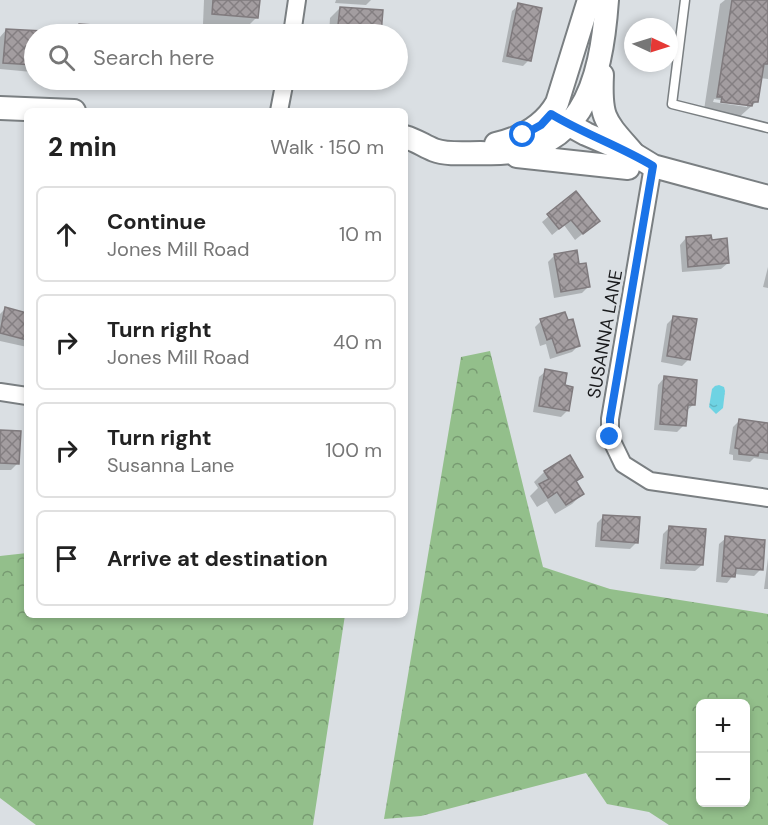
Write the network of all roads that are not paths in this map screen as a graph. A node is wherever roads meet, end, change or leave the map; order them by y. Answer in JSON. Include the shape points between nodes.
{"nodes":[{"id":1,"x":297,"y":0,"type":"edge"},
{"id":2,"x":589,"y":0,"type":"edge"},
{"id":3,"x":607,"y":0,"type":"edge"},
{"id":4,"x":685,"y":0,"type":"edge"},
{"id":5,"x":293,"y":24,"type":"edge"},
{"id":6,"x":604,"y":41,"type":"junction"},
{"id":7,"x":283,"y":90,"type":"edge"},
{"id":8,"x":0,"y":108,"type":"edge"},
{"id":9,"x":280,"y":108,"type":"edge"},
{"id":10,"x":24,"y":109,"type":"edge"},
{"id":11,"x":561,"y":126,"type":"junction"},
{"id":12,"x":768,"y":128,"type":"edge"},
{"id":13,"x":408,"y":133,"type":"edge"},
{"id":14,"x":408,"y":138,"type":"edge"},
{"id":15,"x":503,"y":155,"type":"junction"},
{"id":16,"x":639,"y":163,"type":"junction"},
{"id":17,"x":767,"y":194,"type":"edge"},
{"id":18,"x":0,"y":392,"type":"edge"},
{"id":19,"x":24,"y":396,"type":"edge"},
{"id":20,"x":768,"y":498,"type":"edge"}],
"edges":[{"from":1,"to":5,"type":"street"},
{"from":2,"to":11,"type":"main road","via":[[557,103]]},
{"from":3,"to":6,"type":"main road"},
{"from":4,"to":12,"type":"lane","via":[[672,104]]},
{"from":6,"to":11,"type":"main road","via":[[586,102]]},
{"from":6,"to":16,"type":"main road","via":[[601,107],[606,122]]},
{"from":7,"to":9,"type":"street"},
{"from":8,"to":10,"type":"main road"},
{"from":11,"to":13,"type":"main road","via":[[541,125],[497,144]]},
{"from":11,"to":15,"type":"main road","via":[[536,147]]},
{"from":11,"to":16,"type":"main road"},
{"from":14,"to":15,"type":"main road","via":[[436,151]]},
{"from":15,"to":16,"type":"main road"},
{"from":16,"to":17,"type":"main road"},
{"from":16,"to":20,"type":"street","name":"SUSANNA LANE","via":[[610,437],[623,464],[650,481]]},
{"from":18,"to":19,"type":"street"}]}
